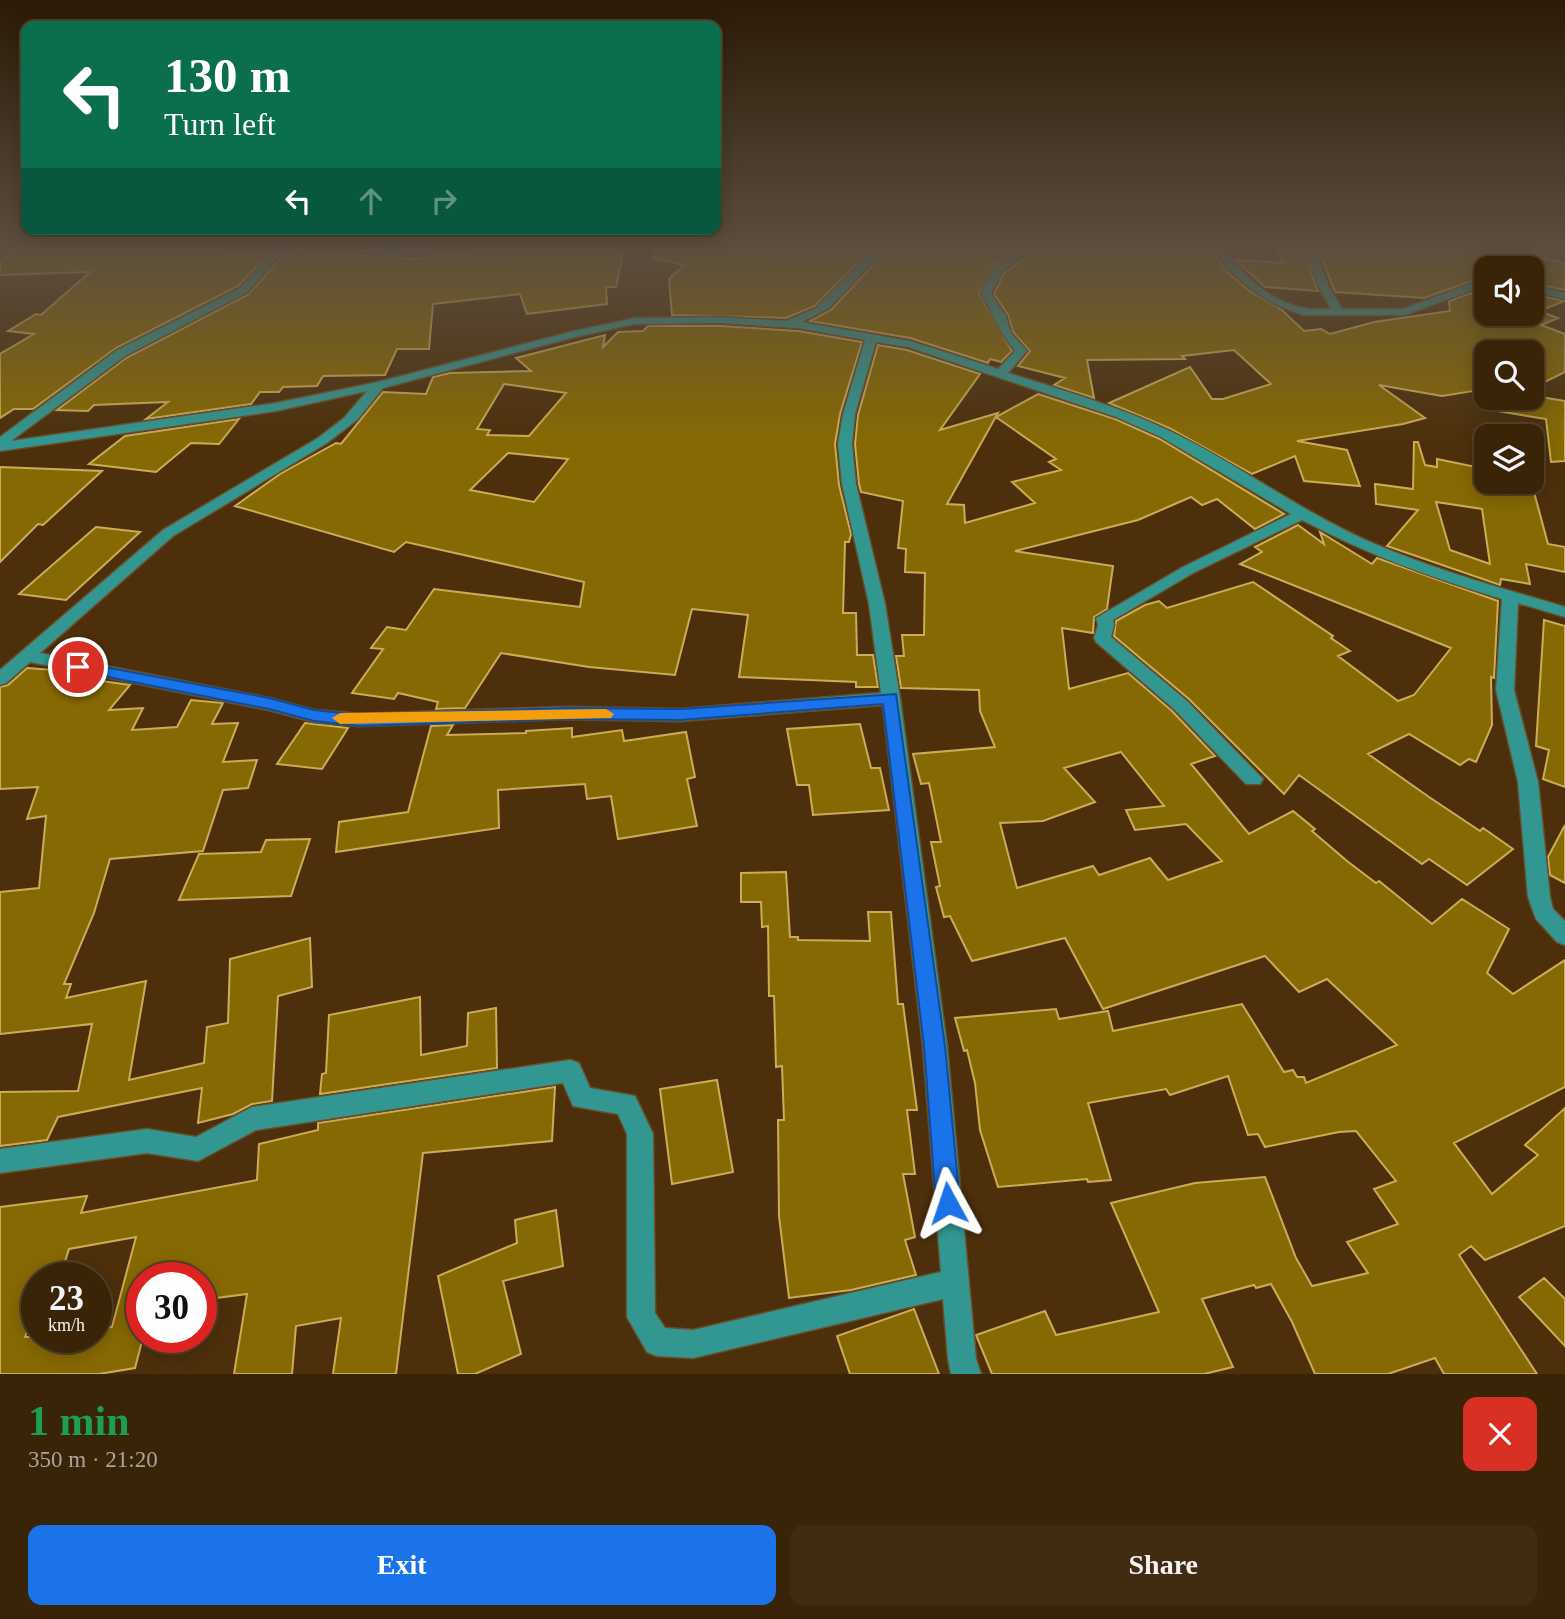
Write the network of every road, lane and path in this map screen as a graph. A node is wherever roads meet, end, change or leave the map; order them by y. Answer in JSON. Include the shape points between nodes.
{"nodes":[{"id":1,"x":198,"y":313,"type":"edge"},
{"id":2,"x":835,"y":313,"type":"edge"},
{"id":3,"x":998,"y":313,"type":"edge"},
{"id":4,"x":1323,"y":313,"type":"edge"},
{"id":5,"x":1368,"y":313,"type":"edge"},
{"id":6,"x":1339,"y":314,"type":"joint"},
{"id":7,"x":835,"y":318,"type":"junction"},
{"id":8,"x":784,"y":324,"type":"junction"},
{"id":9,"x":872,"y":336,"type":"junction"},
{"id":10,"x":1000,"y":373,"type":"junction"},
{"id":11,"x":379,"y":385,"type":"junction"},
{"id":12,"x":0,"y":445,"type":"edge"},
{"id":13,"x":1302,"y":514,"type":"junction"},
{"id":14,"x":1510,"y":598,"type":"junction"},
{"id":15,"x":1565,"y":612,"type":"edge"},
{"id":16,"x":27,"y":656,"type":"junction"},
{"id":17,"x":0,"y":678,"type":"edge"},
{"id":18,"x":891,"y":698,"type":"junction"},
{"id":19,"x":1253,"y":779,"type":"dead end"},
{"id":20,"x":1565,"y":936,"type":"edge"},
{"id":21,"x":0,"y":1160,"type":"edge"},
{"id":22,"x":955,"y":1282,"type":"junction"},
{"id":23,"x":966,"y":1374,"type":"edge"}],
"edges":[{"from":1,"to":12,"type":"street","via":[[121,353]]},
{"from":2,"to":7,"type":"street"},
{"from":3,"to":10,"type":"street","via":[[1006,334],[1021,351]]},
{"from":4,"to":6,"type":"street"},
{"from":5,"to":6,"type":"street"},
{"from":7,"to":8,"type":"street"},
{"from":7,"to":8,"type":"street","via":[[813,315]]},
{"from":7,"to":9,"type":"street"},
{"from":8,"to":11,"type":"street","via":[[671,318],[635,321]]},
{"from":9,"to":10,"type":"street"},
{"from":9,"to":18,"type":"street","via":[[845,444]]},
{"from":10,"to":13,"type":"street","via":[[1145,423]]},
{"from":11,"to":12,"type":"street","via":[[276,407]]},
{"from":11,"to":16,"type":"street","via":[[346,423],[168,533]]},
{"from":13,"to":14,"type":"street","via":[[1432,573]]},
{"from":13,"to":19,"type":"street","via":[[1104,618],[1102,638],[1197,720]]},
{"from":14,"to":15,"type":"street"},
{"from":14,"to":20,"type":"street","via":[[1505,690],[1528,782],[1539,897],[1544,913]]},
{"from":16,"to":17,"type":"street"},
{"from":16,"to":18,"type":"street","via":[[314,716],[360,720],[564,713],[681,715]]},
{"from":18,"to":22,"type":"street","via":[[934,1046]]},
{"from":21,"to":22,"type":"street","via":[[148,1141],[198,1149],[252,1119],[570,1071],[582,1098],[626,1104],[640,1134],[641,1317],[657,1342],[692,1344]]},
{"from":22,"to":23,"type":"street"}]}
